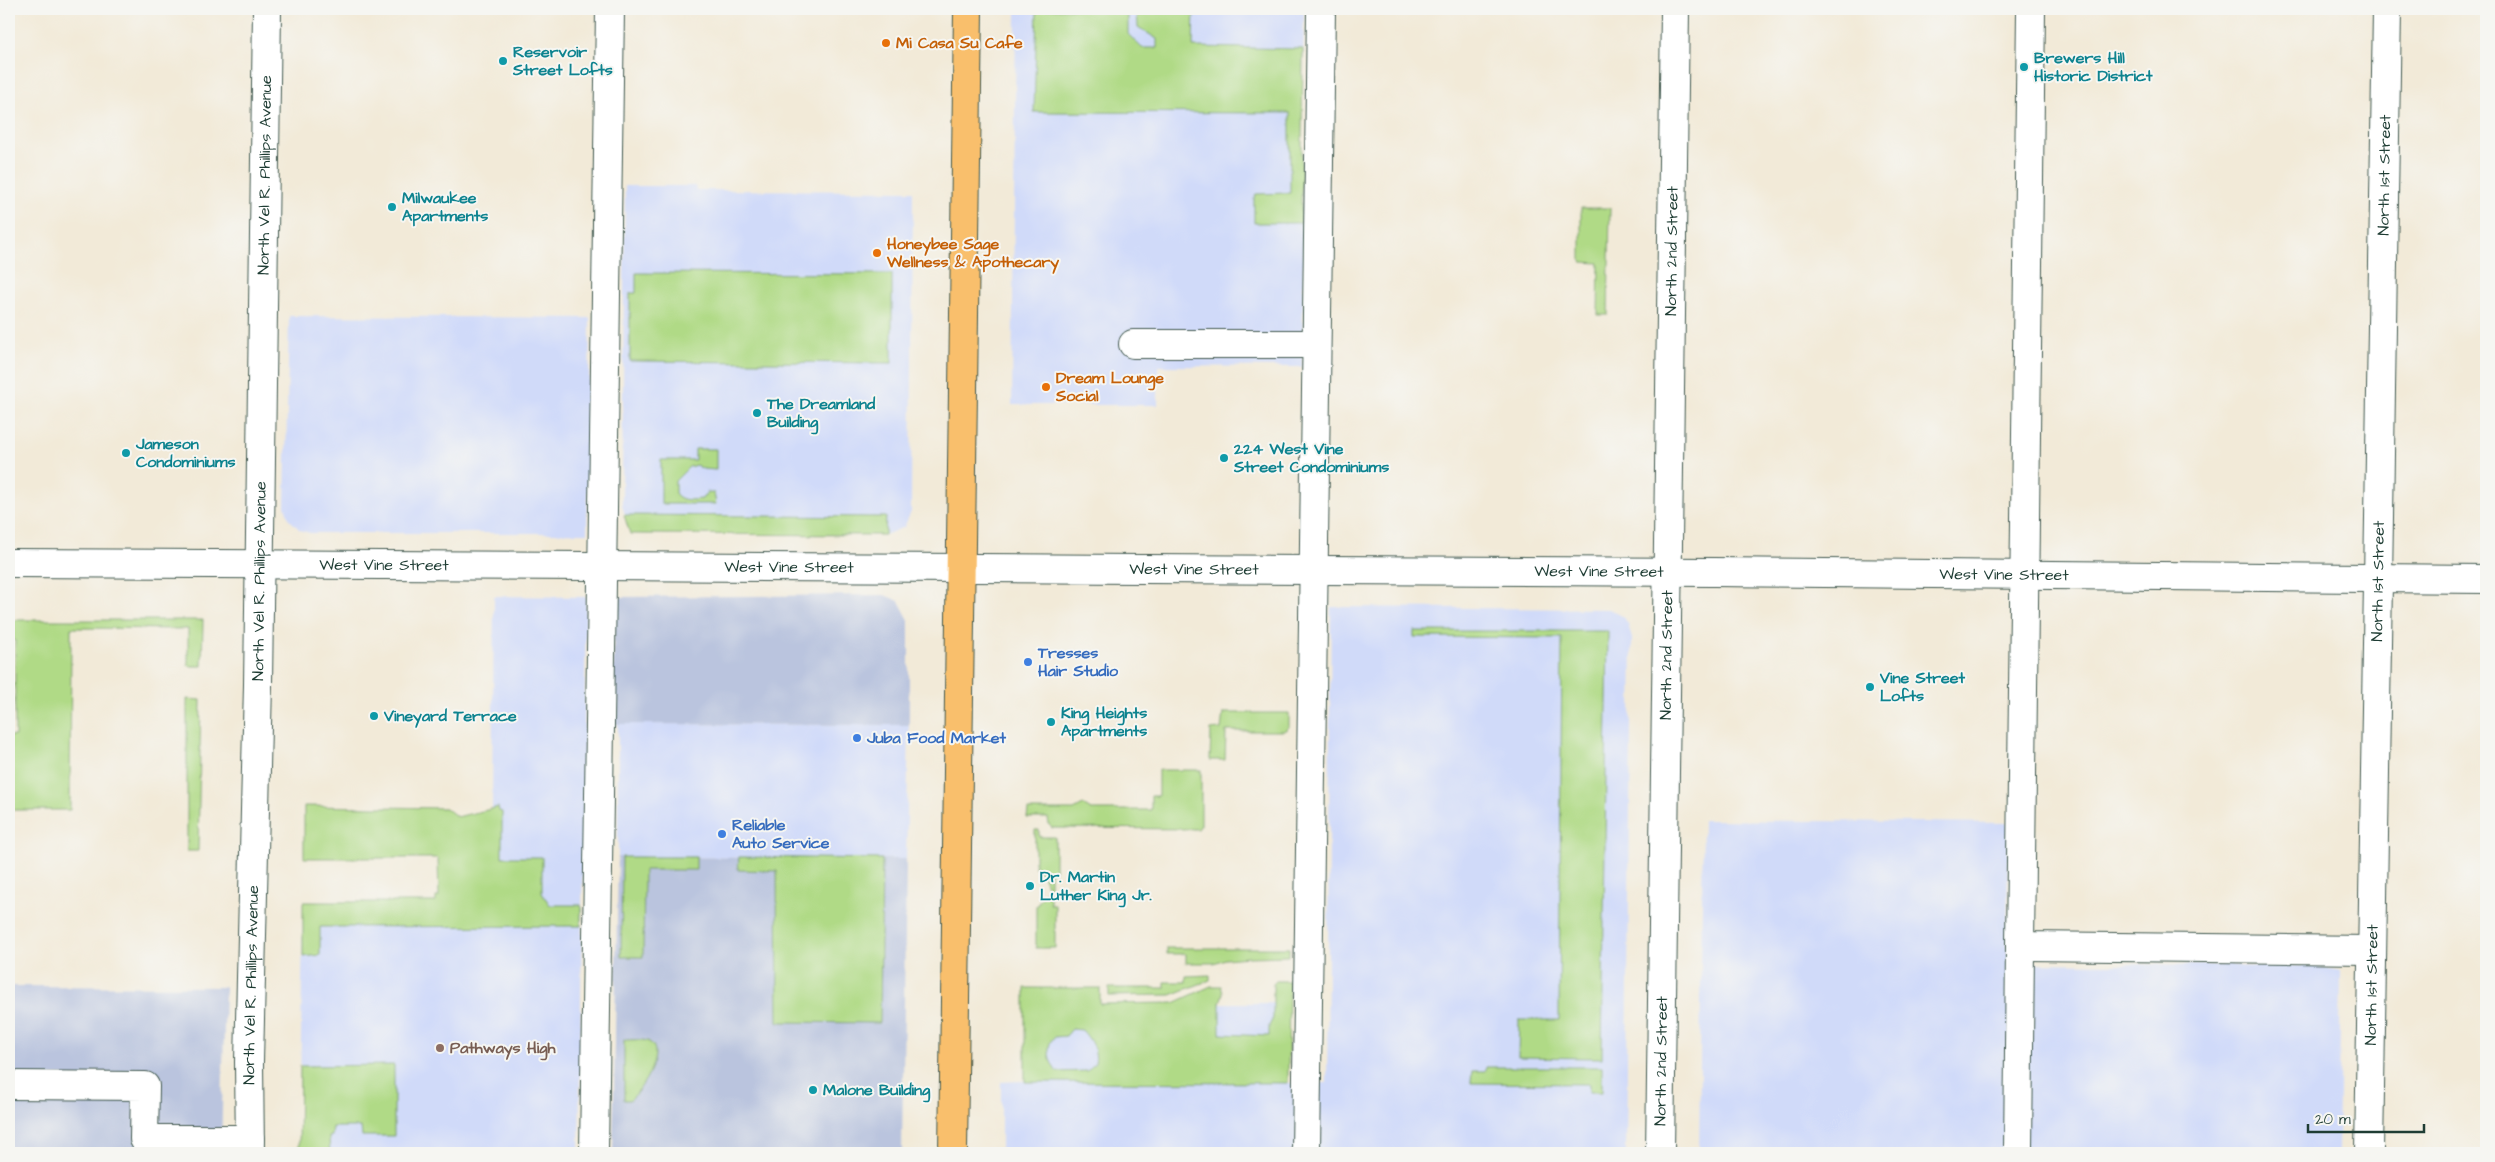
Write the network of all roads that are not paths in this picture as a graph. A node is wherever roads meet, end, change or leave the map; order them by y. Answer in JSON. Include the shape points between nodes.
{"nodes":[{"id":1,"x":267,"y":9,"type":"edge"},
{"id":2,"x":610,"y":9,"type":"edge"},
{"id":3,"x":968,"y":9,"type":"edge"},
{"id":4,"x":1321,"y":9,"type":"edge"},
{"id":5,"x":1675,"y":9,"type":"edge"},
{"id":6,"x":2031,"y":9,"type":"edge"},
{"id":7,"x":2387,"y":9,"type":"edge"},
{"id":8,"x":1133,"y":344,"type":"dead end"},
{"id":9,"x":1316,"y":344,"type":"junction"},
{"id":10,"x":9,"y":563,"type":"edge"},
{"id":11,"x":259,"y":564,"type":"junction"},
{"id":12,"x":601,"y":567,"type":"junction"},
{"id":13,"x":960,"y":569,"type":"junction"},
{"id":14,"x":1313,"y":570,"type":"junction"},
{"id":15,"x":1668,"y":572,"type":"junction"},
{"id":16,"x":2025,"y":575,"type":"junction"},
{"id":17,"x":2379,"y":577,"type":"junction"},
{"id":18,"x":2486,"y":578,"type":"edge"},
{"id":19,"x":2020,"y":946,"type":"junction"},
{"id":20,"x":2372,"y":950,"type":"junction"},
{"id":21,"x":9,"y":1085,"type":"edge"},
{"id":22,"x":250,"y":1146,"type":"edge"},
{"id":23,"x":594,"y":1153,"type":"edge"},
{"id":24,"x":953,"y":1153,"type":"edge"},
{"id":25,"x":1306,"y":1153,"type":"edge"},
{"id":26,"x":1660,"y":1153,"type":"edge"},
{"id":27,"x":2018,"y":1153,"type":"edge"},
{"id":28,"x":2369,"y":1153,"type":"edge"}],
"edges":[{"from":1,"to":11,"type":"street","name":"North Vel R. Phillips Avenue"},
{"from":2,"to":12,"type":"street"},
{"from":3,"to":13,"type":"main road"},
{"from":4,"to":9,"type":"street"},
{"from":5,"to":15,"type":"street","name":"North 2nd Street"},
{"from":6,"to":16,"type":"street"},
{"from":7,"to":17,"type":"street","name":"North 1st Street"},
{"from":8,"to":9,"type":"street"},
{"from":9,"to":14,"type":"street"},
{"from":10,"to":11,"type":"street","name":"West Vine Street"},
{"from":11,"to":12,"type":"street","name":"West Vine Street"},
{"from":11,"to":22,"type":"street","name":"North Vel R. Phillips Avenue"},
{"from":12,"to":13,"type":"street","name":"West Vine Street"},
{"from":12,"to":23,"type":"street"},
{"from":13,"to":14,"type":"street","name":"West Vine Street"},
{"from":13,"to":24,"type":"main road"},
{"from":14,"to":15,"type":"street","name":"West Vine Street"},
{"from":14,"to":25,"type":"street"},
{"from":15,"to":16,"type":"street","name":"West Vine Street"},
{"from":15,"to":26,"type":"street","name":"North 2nd Street"},
{"from":16,"to":17,"type":"street","name":"West Vine Street"},
{"from":16,"to":19,"type":"street"},
{"from":17,"to":18,"type":"street","name":"West Vine Street"},
{"from":17,"to":20,"type":"street","name":"North 1st Street"},
{"from":19,"to":20,"type":"street"},
{"from":19,"to":27,"type":"street"},
{"from":20,"to":28,"type":"street","name":"North 1st Street"},
{"from":21,"to":22,"type":"street","via":[[145,1086],[144,1139]]}]}
